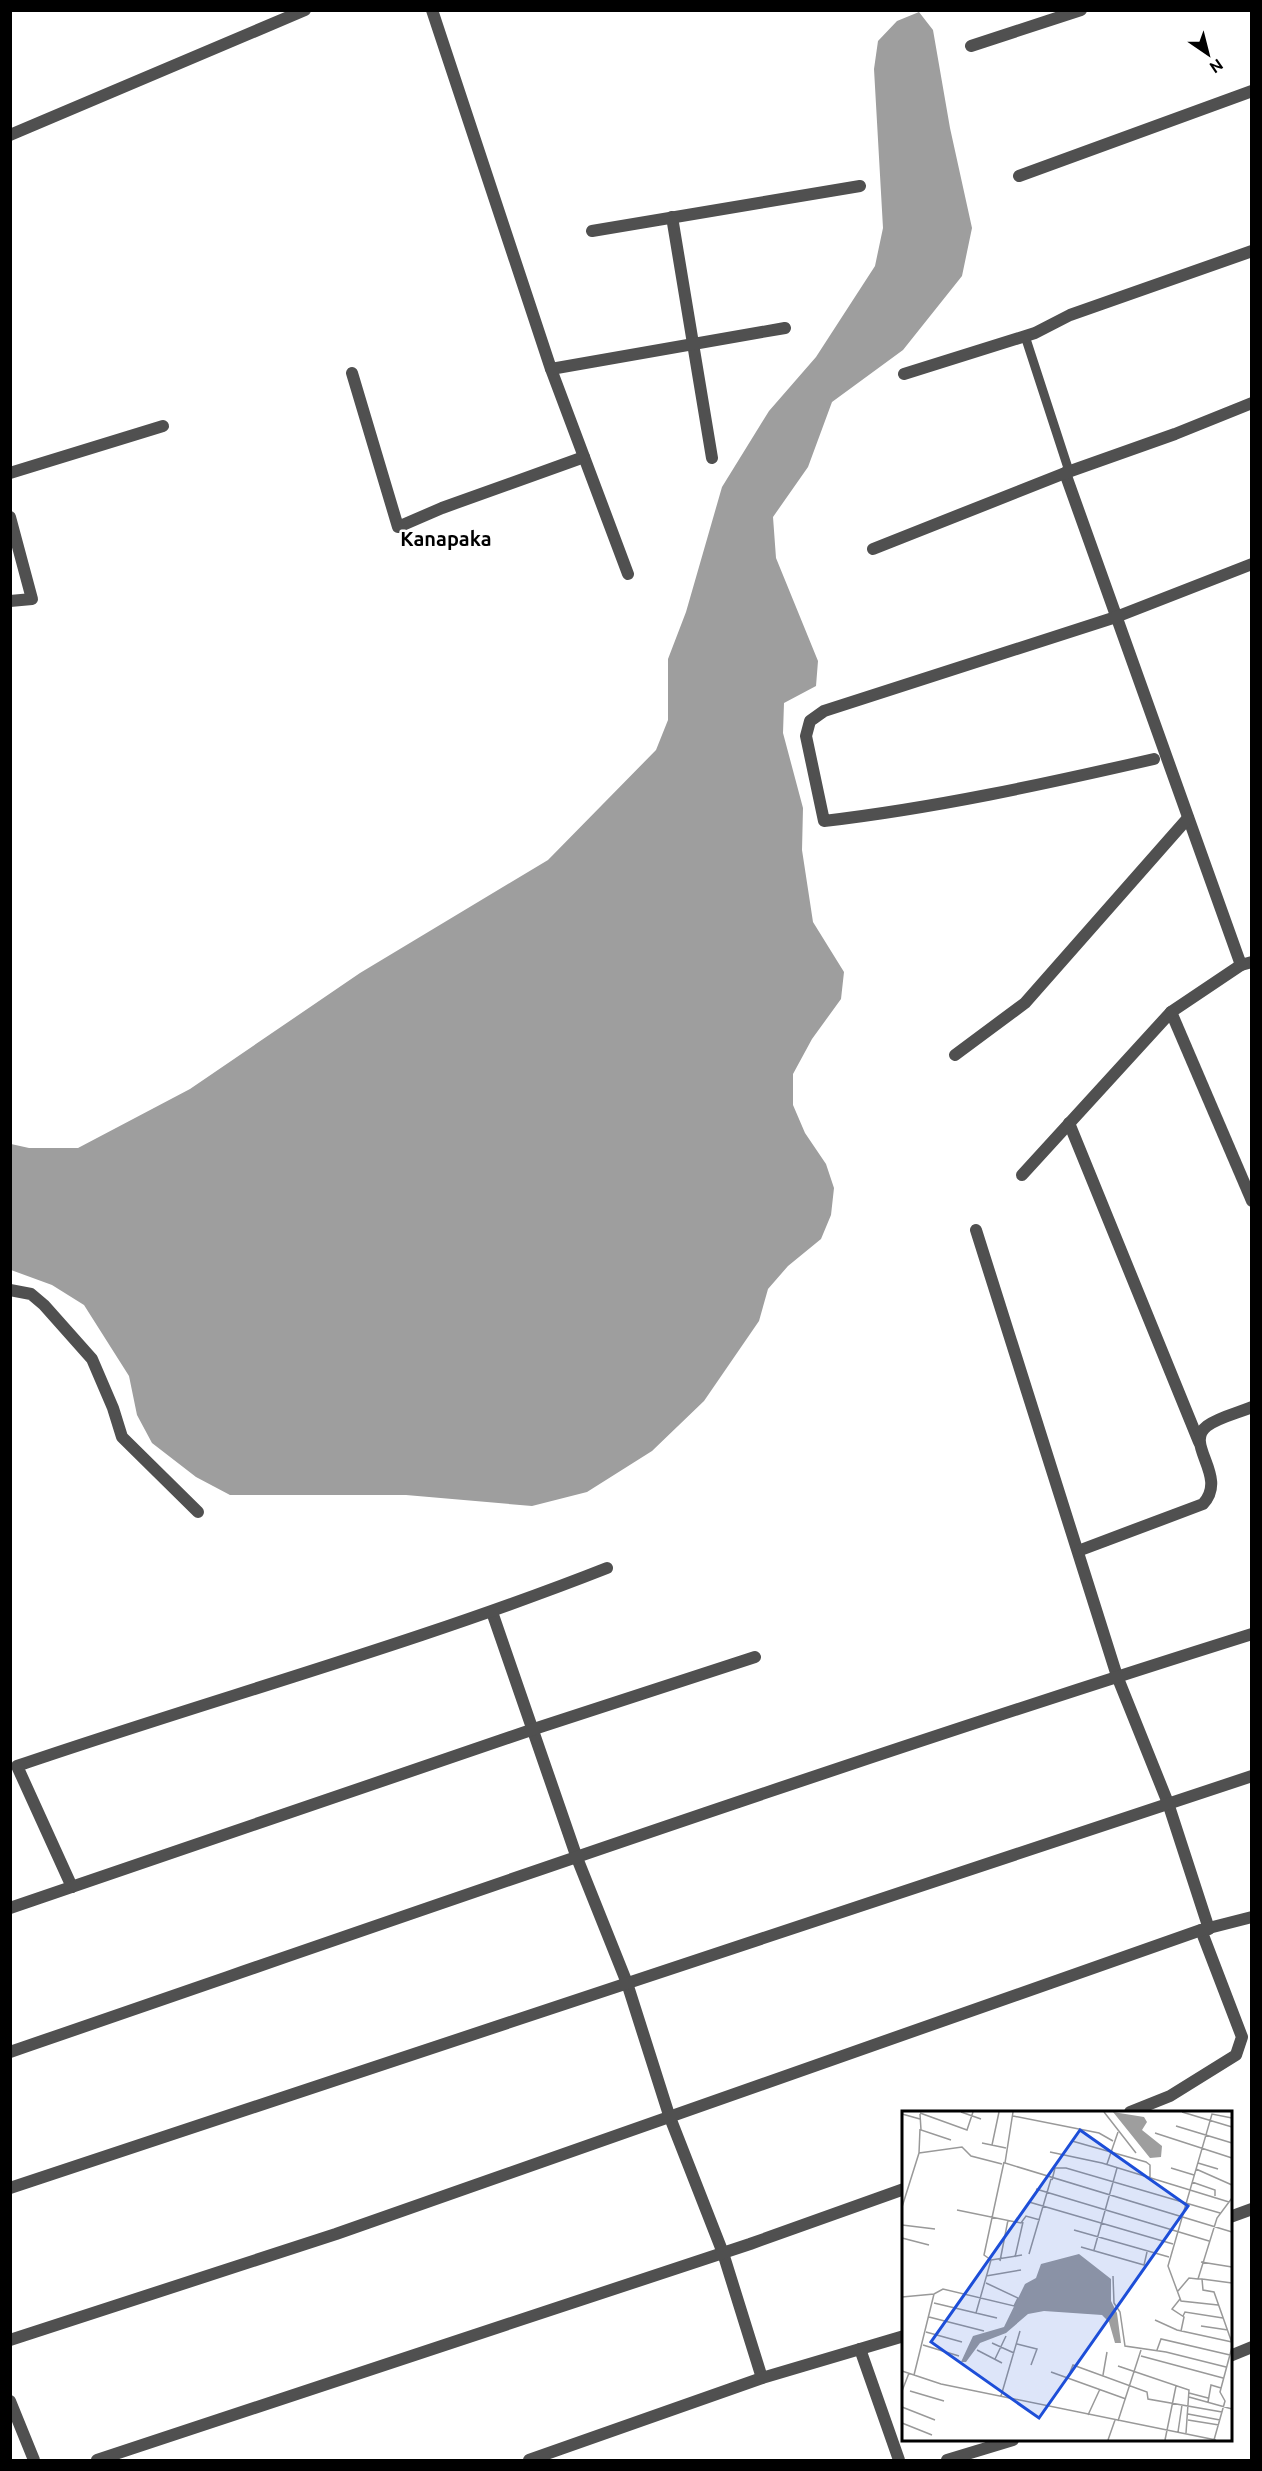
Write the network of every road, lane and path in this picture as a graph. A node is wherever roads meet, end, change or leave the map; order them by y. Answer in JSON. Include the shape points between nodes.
{"nodes":[{"id":1,"x":305,"y":10,"type":"edge"},
{"id":2,"x":432,"y":10,"type":"edge"},
{"id":3,"x":1081,"y":10,"type":"edge"},
{"id":4,"x":971,"y":46,"type":"dead end"},
{"id":5,"x":1251,"y":92,"type":"edge"},
{"id":6,"x":10,"y":135,"type":"edge"},
{"id":7,"x":1019,"y":176,"type":"dead end"},
{"id":8,"x":860,"y":186,"type":"dead end"},
{"id":9,"x":672,"y":217,"type":"junction"},
{"id":10,"x":592,"y":231,"type":"dead end"},
{"id":11,"x":1251,"y":251,"type":"edge"},
{"id":12,"x":785,"y":328,"type":"dead end"},
{"id":13,"x":1025,"y":336,"type":"junction"},
{"id":14,"x":694,"y":344,"type":"junction"},
{"id":15,"x":551,"y":369,"type":"junction"},
{"id":16,"x":352,"y":374,"type":"dead end"},
{"id":17,"x":904,"y":374,"type":"dead end"},
{"id":18,"x":1251,"y":403,"type":"edge"},
{"id":19,"x":163,"y":426,"type":"dead end"},
{"id":20,"x":584,"y":457,"type":"junction"},
{"id":21,"x":712,"y":458,"type":"dead end"},
{"id":22,"x":1067,"y":472,"type":"junction"},
{"id":23,"x":10,"y":473,"type":"edge"},
{"id":24,"x":10,"y":517,"type":"edge"},
{"id":25,"x":873,"y":549,"type":"dead end"},
{"id":26,"x":1251,"y":564,"type":"edge"},
{"id":27,"x":628,"y":574,"type":"dead end"},
{"id":28,"x":10,"y":602,"type":"edge"},
{"id":29,"x":1116,"y":617,"type":"junction"},
{"id":30,"x":1154,"y":759,"type":"dead end"},
{"id":31,"x":1188,"y":818,"type":"junction"},
{"id":32,"x":1246,"y":963,"type":"edge"},
{"id":33,"x":1170,"y":1012,"type":"junction"},
{"id":34,"x":955,"y":1055,"type":"dead end"},
{"id":35,"x":1069,"y":1123,"type":"junction"},
{"id":36,"x":1022,"y":1175,"type":"dead end"},
{"id":37,"x":1251,"y":1202,"type":"edge"},
{"id":38,"x":976,"y":1230,"type":"dead end"},
{"id":39,"x":10,"y":1290,"type":"edge"},
{"id":40,"x":1251,"y":1407,"type":"edge"},
{"id":41,"x":1199,"y":1442,"type":"junction"},
{"id":42,"x":198,"y":1512,"type":"dead end"},
{"id":43,"x":1078,"y":1551,"type":"junction"},
{"id":44,"x":607,"y":1568,"type":"dead end"},
{"id":45,"x":492,"y":1612,"type":"junction"},
{"id":46,"x":1251,"y":1634,"type":"edge"},
{"id":47,"x":755,"y":1657,"type":"dead end"},
{"id":48,"x":1117,"y":1676,"type":"junction"},
{"id":49,"x":534,"y":1729,"type":"junction"},
{"id":50,"x":1251,"y":1776,"type":"edge"},
{"id":51,"x":1168,"y":1803,"type":"junction"},
{"id":52,"x":577,"y":1858,"type":"junction"},
{"id":53,"x":72,"y":1887,"type":"junction"},
{"id":54,"x":10,"y":1908,"type":"edge"},
{"id":55,"x":1251,"y":1917,"type":"edge"},
{"id":56,"x":1205,"y":1930,"type":"junction"},
{"id":57,"x":627,"y":1983,"type":"junction"},
{"id":58,"x":10,"y":2052,"type":"edge"},
{"id":59,"x":1132,"y":2111,"type":"edge"},
{"id":60,"x":669,"y":2115,"type":"junction"},
{"id":61,"x":10,"y":2188,"type":"edge"},
{"id":62,"x":902,"y":2189,"type":"edge"},
{"id":63,"x":1251,"y":2209,"type":"edge"},
{"id":64,"x":1232,"y":2216,"type":"edge"},
{"id":65,"x":723,"y":2253,"type":"junction"},
{"id":66,"x":902,"y":2336,"type":"edge"},
{"id":67,"x":10,"y":2340,"type":"edge"},
{"id":68,"x":1251,"y":2348,"type":"edge"},
{"id":69,"x":860,"y":2349,"type":"junction"},
{"id":70,"x":1232,"y":2355,"type":"edge"},
{"id":71,"x":762,"y":2378,"type":"junction"},
{"id":72,"x":10,"y":2401,"type":"edge"},
{"id":73,"x":987,"y":2443,"type":"edge"},
{"id":74,"x":34,"y":2460,"type":"edge"},
{"id":75,"x":97,"y":2460,"type":"edge"},
{"id":76,"x":529,"y":2460,"type":"edge"},
{"id":77,"x":899,"y":2460,"type":"edge"},
{"id":78,"x":946,"y":2460,"type":"edge"}],
"edges":[{"from":1,"to":6,"type":"street"},
{"from":2,"to":15,"type":"street"},
{"from":3,"to":4,"type":"street"},
{"from":5,"to":7,"type":"street"},
{"from":8,"to":9,"type":"street"},
{"from":9,"to":10,"type":"street"},
{"from":9,"to":14,"type":"street"},
{"from":11,"to":13,"type":"street","via":[[1070,315]]},
{"from":12,"to":14,"type":"street"},
{"from":13,"to":17,"type":"street"},
{"from":13,"to":22,"type":"lane"},
{"from":14,"to":15,"type":"street"},
{"from":14,"to":21,"type":"street"},
{"from":15,"to":20,"type":"street"},
{"from":16,"to":20,"type":"street","via":[[398,527]]},
{"from":18,"to":22,"type":"street"},
{"from":19,"to":23,"type":"street"},
{"from":20,"to":27,"type":"street"},
{"from":22,"to":25,"type":"street"},
{"from":22,"to":29,"type":"street"},
{"from":24,"to":28,"type":"street","via":[[32,599]]},
{"from":26,"to":29,"type":"street"},
{"from":29,"to":30,"type":"street","via":[[816,715],[806,736],[824,820],[876,815],[1026,788]]},
{"from":29,"to":31,"type":"street"},
{"from":31,"to":32,"type":"street"},
{"from":31,"to":34,"type":"street","via":[[1025,1003]]},
{"from":32,"to":33,"type":"street"},
{"from":33,"to":35,"type":"street"},
{"from":33,"to":37,"type":"street"},
{"from":35,"to":36,"type":"street"},
{"from":35,"to":41,"type":"street"},
{"from":38,"to":43,"type":"street"},
{"from":39,"to":42,"type":"street","via":[[31,1294],[92,1359],[122,1437]]},
{"from":40,"to":41,"type":"street","via":[[1210,1424],[1201,1432]]},
{"from":41,"to":43,"type":"street","via":[[1213,1485],[1203,1504]]},
{"from":43,"to":48,"type":"street"},
{"from":44,"to":45,"type":"street"},
{"from":45,"to":49,"type":"street"},
{"from":45,"to":53,"type":"street","via":[[17,1766]]},
{"from":46,"to":48,"type":"street"},
{"from":47,"to":49,"type":"street"},
{"from":48,"to":51,"type":"street"},
{"from":48,"to":52,"type":"street"},
{"from":49,"to":52,"type":"street"},
{"from":49,"to":53,"type":"street"},
{"from":50,"to":51,"type":"street"},
{"from":51,"to":56,"type":"street"},
{"from":51,"to":57,"type":"street"},
{"from":52,"to":57,"type":"street"},
{"from":52,"to":58,"type":"street"},
{"from":53,"to":54,"type":"street"},
{"from":55,"to":56,"type":"street"},
{"from":56,"to":59,"type":"street","via":[[1242,2037],[1240,2049],[1170,2096]]},
{"from":56,"to":60,"type":"street"},
{"from":57,"to":60,"type":"street"},
{"from":57,"to":61,"type":"street"},
{"from":60,"to":65,"type":"street"},
{"from":60,"to":67,"type":"street","via":[[336,2234]]},
{"from":62,"to":65,"type":"street"},
{"from":63,"to":64,"type":"street"},
{"from":65,"to":71,"type":"street"},
{"from":65,"to":75,"type":"street"},
{"from":66,"to":69,"type":"street"},
{"from":68,"to":70,"type":"street"},
{"from":69,"to":71,"type":"street"},
{"from":69,"to":77,"type":"street"},
{"from":71,"to":76,"type":"street"},
{"from":72,"to":74,"type":"street"},
{"from":73,"to":78,"type":"street"}]}
